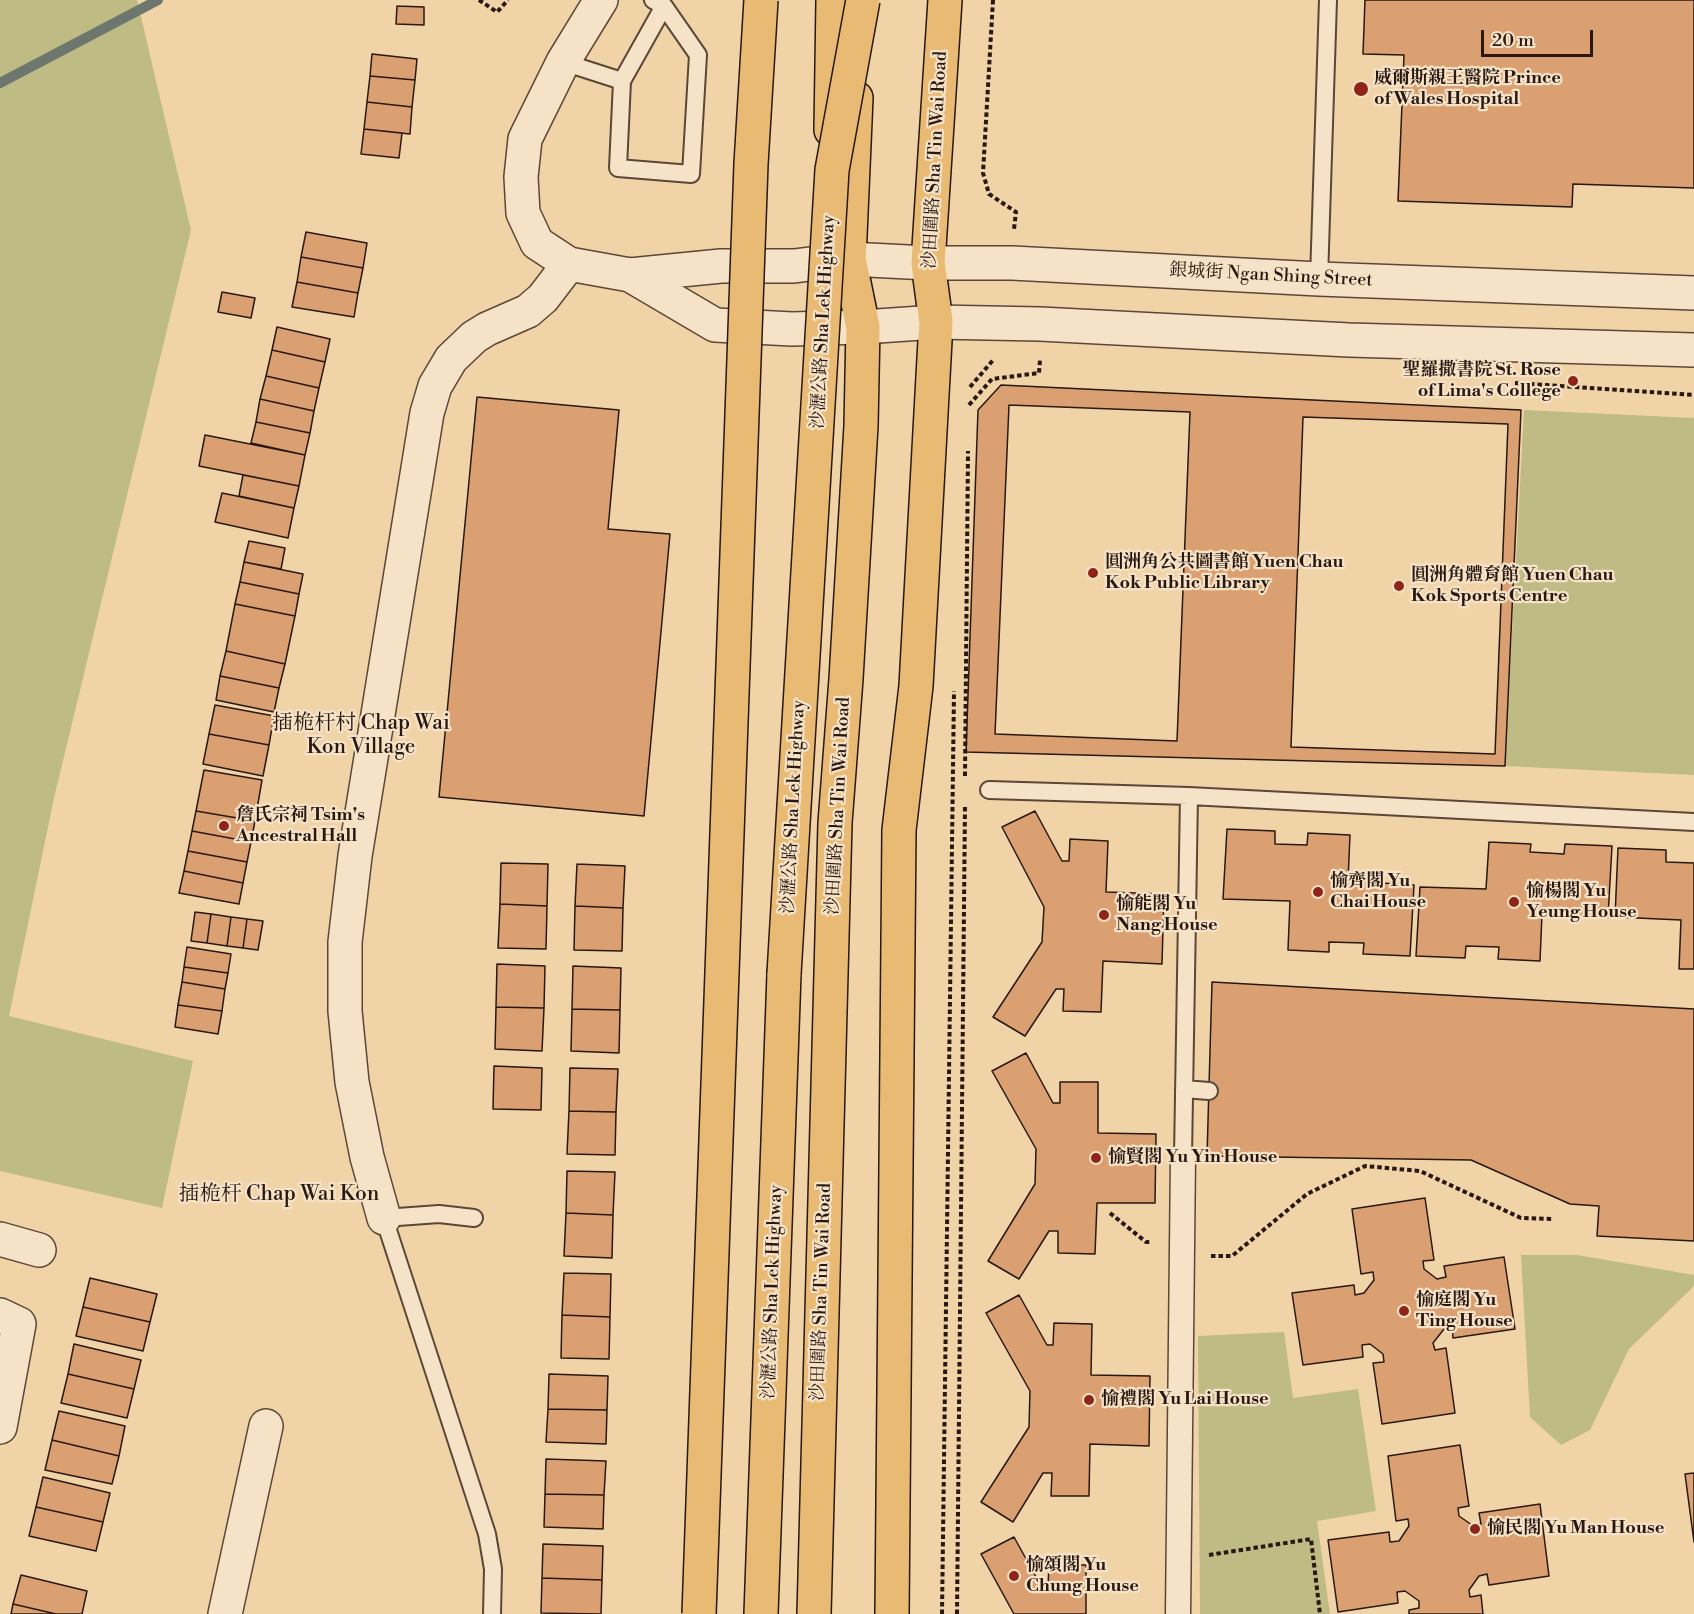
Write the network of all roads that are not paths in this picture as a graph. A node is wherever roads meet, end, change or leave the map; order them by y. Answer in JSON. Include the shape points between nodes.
{"nodes":[{"id":1,"x":601,"y":0,"type":"edge"},
{"id":2,"x":761,"y":0,"type":"edge"},
{"id":3,"x":833,"y":0,"type":"edge"},
{"id":4,"x":863,"y":0,"type":"edge"},
{"id":5,"x":945,"y":0,"type":"edge"},
{"id":6,"x":1328,"y":0,"type":"edge"},
{"id":7,"x":658,"y":3,"type":"edge"},
{"id":8,"x":563,"y":62,"type":"junction"},
{"id":9,"x":622,"y":81,"type":"junction"},
{"id":10,"x":832,"y":170,"type":"junction"},
{"id":11,"x":849,"y":259,"type":"junction"},
{"id":12,"x":928,"y":263,"type":"junction"},
{"id":13,"x":569,"y":264,"type":"junction"},
{"id":14,"x":630,"y":275,"type":"junction"},
{"id":15,"x":1319,"y":279,"type":"junction"},
{"id":16,"x":1694,"y":293,"type":"edge"},
{"id":17,"x":936,"y":322,"type":"junction"},
{"id":18,"x":862,"y":327,"type":"junction"},
{"id":19,"x":1694,"y":350,"type":"edge"},
{"id":20,"x":989,"y":790,"type":"dead end"},
{"id":21,"x":1189,"y":796,"type":"junction"},
{"id":22,"x":1694,"y":822,"type":"edge"},
{"id":23,"x":1184,"y":1089,"type":"junction"},
{"id":24,"x":1209,"y":1091,"type":"dead end"},
{"id":25,"x":1183,"y":1156,"type":"joint"},
{"id":26,"x":384,"y":1218,"type":"junction"},
{"id":27,"x":474,"y":1218,"type":"dead end"},
{"id":28,"x":0,"y":1239,"type":"edge"},
{"id":29,"x":39,"y":1250,"type":"dead end"},
{"id":30,"x":0,"y":1315,"type":"edge"},
{"id":31,"x":266,"y":1425,"type":"dead end"},
{"id":32,"x":0,"y":1427,"type":"edge"},
{"id":33,"x":225,"y":1614,"type":"edge"},
{"id":34,"x":492,"y":1614,"type":"edge"},
{"id":35,"x":699,"y":1614,"type":"edge"},
{"id":36,"x":761,"y":1614,"type":"edge"},
{"id":37,"x":814,"y":1614,"type":"edge"},
{"id":38,"x":892,"y":1614,"type":"edge"},
{"id":39,"x":1178,"y":1614,"type":"edge"}],
"edges":[{"from":1,"to":8,"type":"street"},
{"from":2,"to":35,"type":"main road","bridge":true,"via":[[751,164]]},
{"from":3,"to":10,"type":"main road","name":"沙瀝公路 Sha Lek Highway","bridge":true},
{"from":4,"to":10,"type":"main road","bridge":true},
{"from":4,"to":11,"type":"main road","name":"沙田圍路 Sha Tin Wai Road"},
{"from":5,"to":12,"type":"main road","name":"沙田圍路 Sha Tin Wai Road"},
{"from":6,"to":15,"type":"lane"},
{"from":7,"to":9,"type":"lane"},
{"from":7,"to":9,"type":"lane","via":[[698,55],[691,174],[618,168]]},
{"from":8,"to":9,"type":"lane"},
{"from":8,"to":13,"type":"street","via":[[525,139],[521,177],[523,213],[537,243]]},
{"from":10,"to":36,"type":"main road","name":"沙瀝公路 Sha Lek Highway","bridge":true,"via":[[784,974]]},
{"from":11,"to":12,"type":"street","name":"銀城街 Ngan Shing Street"},
{"from":11,"to":14,"type":"street","name":"銀城街 Ngan Shing Street"},
{"from":11,"to":18,"type":"main road","name":"沙田圍路 Sha Tin Wai Road"},
{"from":12,"to":15,"type":"street","name":"銀城街 Ngan Shing Street","via":[[1012,263]]},
{"from":12,"to":17,"type":"main road","name":"沙田圍路 Sha Tin Wai Road"},
{"from":13,"to":14,"type":"street"},
{"from":13,"to":26,"type":"street","via":[[528,311],[487,329],[451,359],[435,386],[428,413],[355,856],[345,942],[345,1011],[352,1082]]},
{"from":14,"to":18,"type":"street","via":[[715,325]]},
{"from":15,"to":16,"type":"street","name":"銀城街 Ngan Shing Street"},
{"from":17,"to":18,"type":"street"},
{"from":17,"to":19,"type":"street"},
{"from":17,"to":38,"type":"main road","name":"沙田圍路 Sha Tin Wai Road","via":[[916,686],[899,830]]},
{"from":18,"to":37,"type":"main road","name":"沙田圍路 Sha Tin Wai Road","via":[[861,426],[835,824]]},
{"from":20,"to":21,"type":"lane"},
{"from":21,"to":22,"type":"lane"},
{"from":21,"to":23,"type":"lane"},
{"from":23,"to":24,"type":"lane"},
{"from":23,"to":25,"type":"lane"},
{"from":25,"to":39,"type":"street"},
{"from":26,"to":27,"type":"lane","via":[[440,1214]]},
{"from":26,"to":34,"type":"lane","via":[[487,1534],[493,1569]]},
{"from":28,"to":29,"type":"street"},
{"from":30,"to":32,"type":"street","via":[[19,1324]]},
{"from":31,"to":33,"type":"street"}]}
